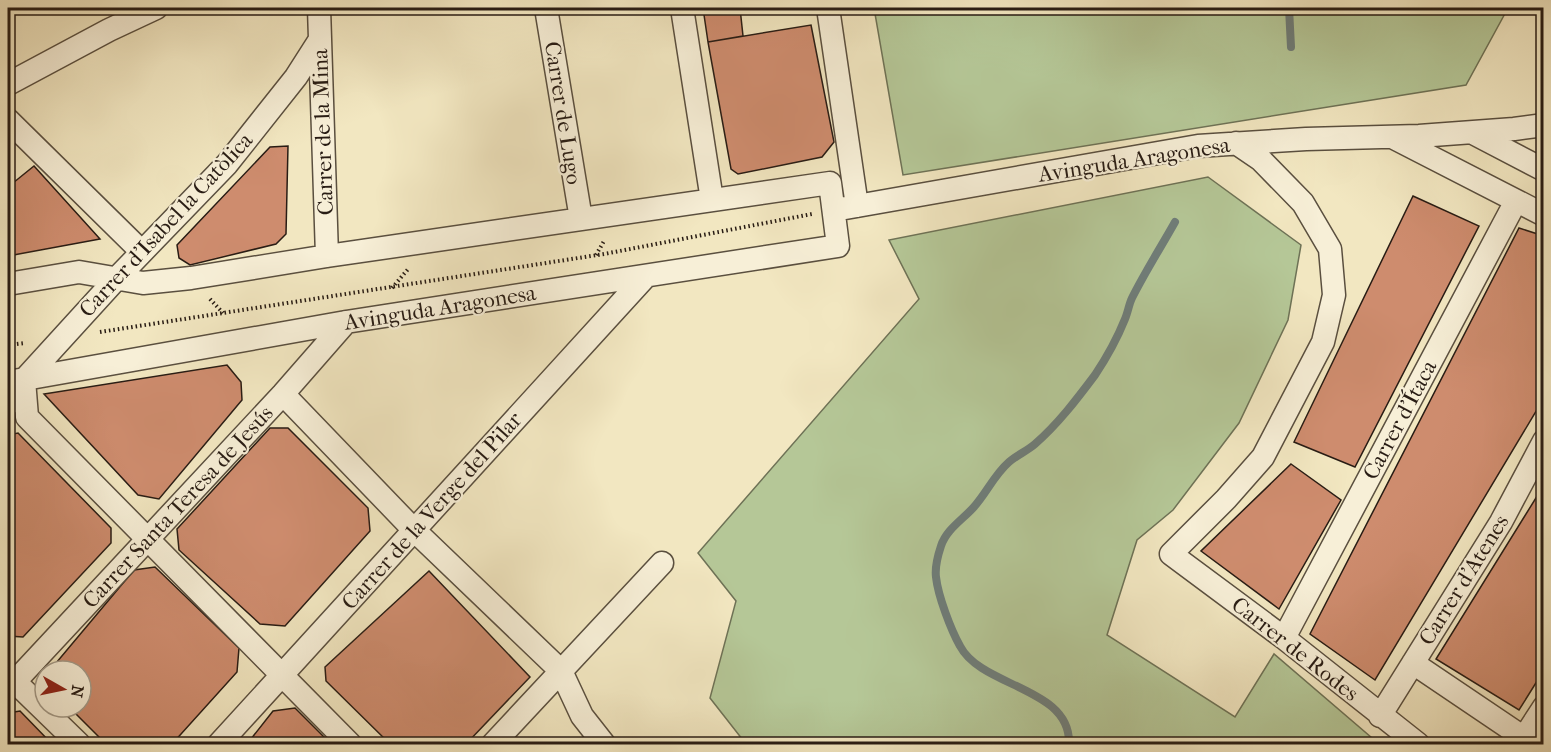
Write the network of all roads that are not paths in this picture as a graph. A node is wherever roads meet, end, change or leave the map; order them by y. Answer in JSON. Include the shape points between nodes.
{"nodes":[{"id":1,"x":113,"y":8,"type":"edge"},
{"id":2,"x":156,"y":8,"type":"edge"},
{"id":3,"x":319,"y":8,"type":"edge"},
{"id":4,"x":546,"y":8,"type":"edge"},
{"id":5,"x":682,"y":8,"type":"edge"},
{"id":6,"x":828,"y":8,"type":"edge"},
{"id":7,"x":109,"y":30,"type":"junction"},
{"id":8,"x":319,"y":41,"type":"junction"},
{"id":9,"x":8,"y":84,"type":"edge"},
{"id":10,"x":8,"y":120,"type":"edge"},
{"id":11,"x":1544,"y":125,"type":"edge"},
{"id":12,"x":1473,"y":133,"type":"junction"},
{"id":13,"x":1392,"y":137,"type":"junction"},
{"id":14,"x":1236,"y":143,"type":"junction"},
{"id":15,"x":1544,"y":170,"type":"edge"},
{"id":16,"x":712,"y":200,"type":"junction"},
{"id":17,"x":1516,"y":201,"type":"junction"},
{"id":18,"x":857,"y":206,"type":"junction"},
{"id":19,"x":834,"y":210,"type":"junction"},
{"id":20,"x":1544,"y":215,"type":"edge"},
{"id":21,"x":581,"y":219,"type":"junction"},
{"id":22,"x":142,"y":252,"type":"junction"},
{"id":23,"x":327,"y":256,"type":"junction"},
{"id":24,"x":645,"y":277,"type":"junction"},
{"id":25,"x":117,"y":279,"type":"junction"},
{"id":26,"x":8,"y":284,"type":"edge"},
{"id":27,"x":346,"y":322,"type":"junction"},
{"id":28,"x":16,"y":381,"type":"edge"},
{"id":29,"x":283,"y":394,"type":"junction"},
{"id":30,"x":8,"y":404,"type":"edge"},
{"id":31,"x":1544,"y":441,"type":"edge"},
{"id":32,"x":414,"y":530,"type":"junction"},
{"id":33,"x":149,"y":539,"type":"junction"},
{"id":34,"x":662,"y":563,"type":"dead end"},
{"id":35,"x":1284,"y":638,"type":"junction"},
{"id":36,"x":1413,"y":663,"type":"junction"},
{"id":37,"x":561,"y":671,"type":"junction"},
{"id":38,"x":283,"y":674,"type":"junction"},
{"id":39,"x":10,"y":682,"type":"edge"},
{"id":40,"x":1544,"y":707,"type":"edge"},
{"id":41,"x":582,"y":716,"type":"junction"},
{"id":42,"x":1380,"y":716,"type":"junction"},
{"id":43,"x":1529,"y":742,"type":"edge"},
{"id":44,"x":79,"y":744,"type":"edge"},
{"id":45,"x":219,"y":744,"type":"edge"},
{"id":46,"x":350,"y":744,"type":"edge"},
{"id":47,"x":493,"y":744,"type":"edge"},
{"id":48,"x":594,"y":744,"type":"edge"},
{"id":49,"x":604,"y":744,"type":"edge"},
{"id":50,"x":1418,"y":744,"type":"edge"}],
"edges":[{"from":1,"to":7,"type":"street"},
{"from":2,"to":7,"type":"street"},
{"from":3,"to":8,"type":"street","name":"Carrer de la Mina"},
{"from":4,"to":21,"type":"street","name":"Carrer de Lugo"},
{"from":5,"to":16,"type":"street"},
{"from":6,"to":18,"type":"street"},
{"from":7,"to":9,"type":"street"},
{"from":8,"to":22,"type":"street","name":"Carrer d'Isabel la Catòlica","via":[[296,77],[227,164]]},
{"from":8,"to":23,"type":"street","name":"Carrer de la Mina"},
{"from":10,"to":22,"type":"street"},
{"from":11,"to":12,"type":"street","name":"Avinguda Aragonesa"},
{"from":12,"to":13,"type":"street","name":"Avinguda Aragonesa"},
{"from":12,"to":15,"type":"street"},
{"from":13,"to":14,"type":"street","name":"Avinguda Aragonesa"},
{"from":13,"to":17,"type":"street"},
{"from":14,"to":18,"type":"street","name":"Avinguda Aragonesa","via":[[1198,146]]},
{"from":14,"to":35,"type":"street","name":"Carrer de Rodes","via":[[1261,160],[1303,203],[1330,249],[1334,295],[1323,342],[1263,457],[1171,554]]},
{"from":16,"to":19,"type":"street","name":"Avinguda Aragonesa","via":[[831,183]]},
{"from":16,"to":21,"type":"street","name":"Avinguda Aragonesa"},
{"from":17,"to":20,"type":"street"},
{"from":17,"to":35,"type":"street","name":"Carrer d'Ítaca"},
{"from":18,"to":19,"type":"street","name":"Avinguda Aragonesa"},
{"from":19,"to":24,"type":"street","name":"Avinguda Aragonesa","via":[[837,246]]},
{"from":21,"to":23,"type":"street","name":"Avinguda Aragonesa"},
{"from":22,"to":25,"type":"street","name":"Carrer d'Isabel la Catòlica"},
{"from":23,"to":25,"type":"street","name":"Avinguda Aragonesa","via":[[190,278],[143,283]]},
{"from":24,"to":27,"type":"street","name":"Avinguda Aragonesa"},
{"from":24,"to":32,"type":"street","name":"Carrer de la Verge del Pilar"},
{"from":25,"to":26,"type":"street","name":"Avinguda Aragonesa","via":[[79,272]]},
{"from":25,"to":28,"type":"street","name":"Carrer d'Isabel la Catòlica","via":[[64,337]]},
{"from":27,"to":28,"type":"street","name":"Avinguda Aragonesa"},
{"from":27,"to":29,"type":"street","name":"Carrer Santa Teresa de Jesús"},
{"from":28,"to":30,"type":"street","name":"Carrer d'Isabel la Catòlica"},
{"from":28,"to":33,"type":"street","via":[[27,417]]},
{"from":29,"to":32,"type":"street"},
{"from":29,"to":33,"type":"street","name":"Carrer Santa Teresa de Jesús"},
{"from":31,"to":36,"type":"street","name":"Carrer d'Atenes","via":[[1501,522]]},
{"from":32,"to":37,"type":"street"},
{"from":32,"to":38,"type":"street","name":"Carrer de la Verge del Pilar"},
{"from":33,"to":38,"type":"street"},
{"from":33,"to":39,"type":"street","name":"Carrer Santa Teresa de Jesús"},
{"from":34,"to":37,"type":"street"},
{"from":35,"to":42,"type":"street","name":"Carrer de Rodes"},
{"from":36,"to":42,"type":"street","name":"Carrer d'Atenes"},
{"from":36,"to":43,"type":"street"},
{"from":37,"to":41,"type":"street"},
{"from":37,"to":47,"type":"street"},
{"from":38,"to":45,"type":"street","name":"Carrer de la Verge del Pilar"},
{"from":38,"to":46,"type":"street"},
{"from":39,"to":44,"type":"street"},
{"from":40,"to":43,"type":"street"},
{"from":41,"to":48,"type":"street"},
{"from":41,"to":49,"type":"street"},
{"from":42,"to":50,"type":"street","name":"Carrer de Rodes"}]}
